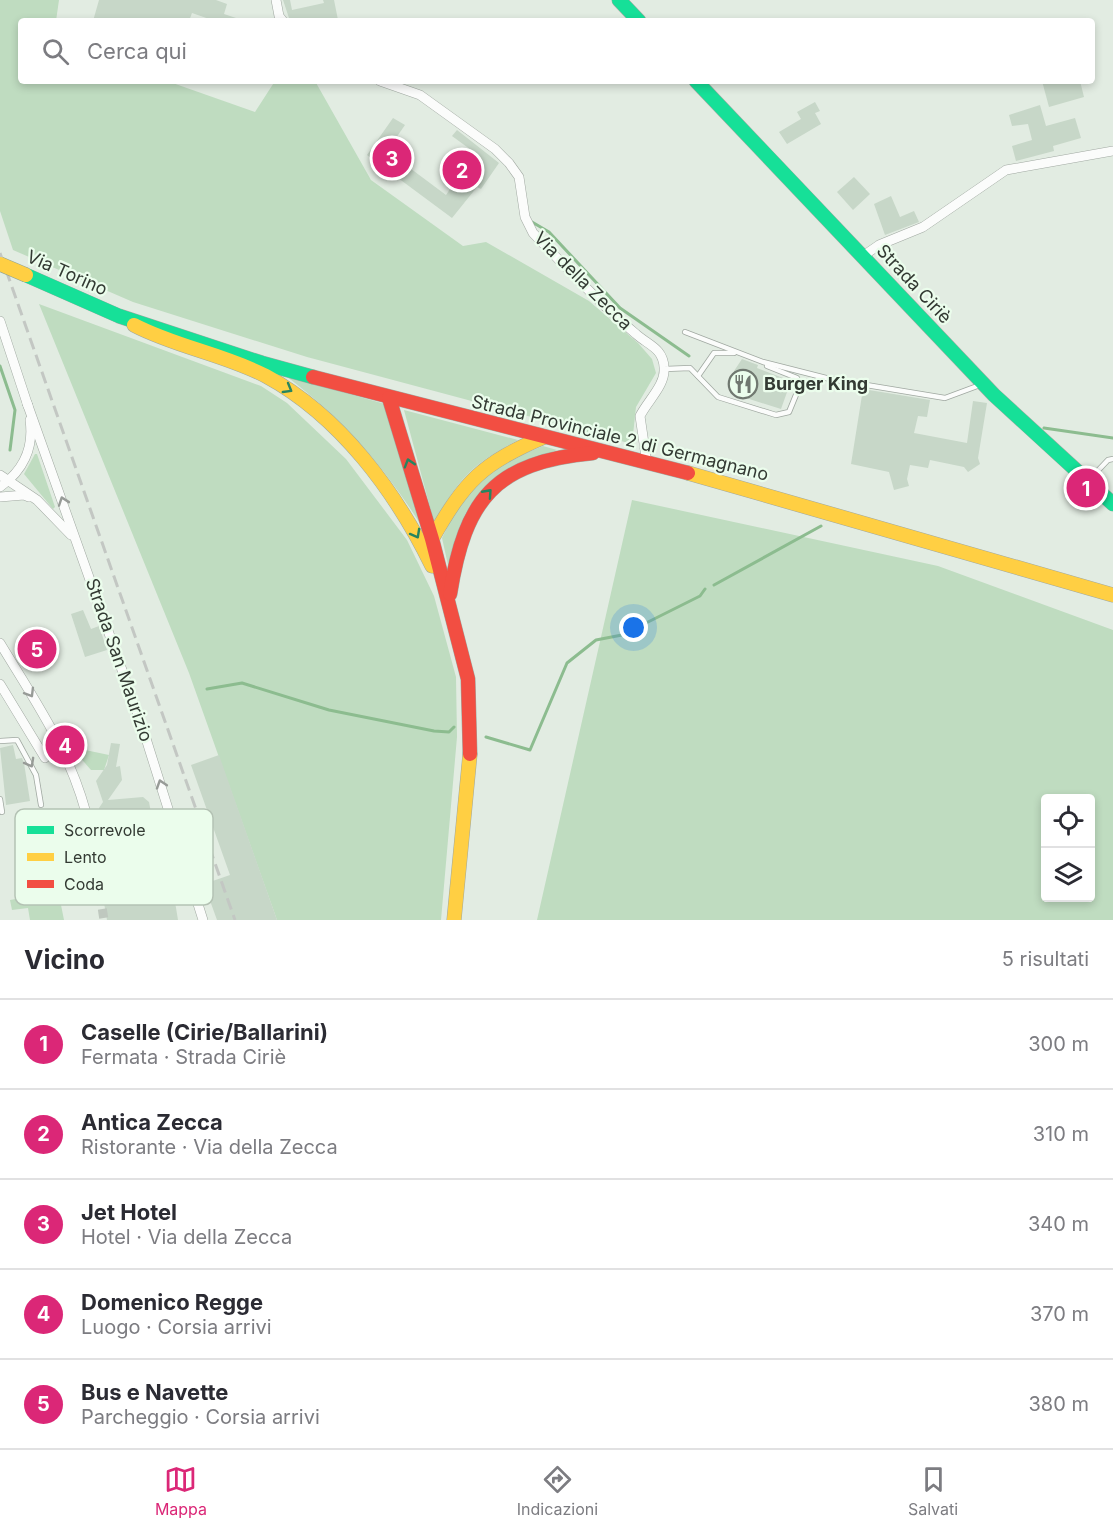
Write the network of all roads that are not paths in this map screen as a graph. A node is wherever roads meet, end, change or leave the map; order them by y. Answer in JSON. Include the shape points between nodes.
{"nodes":[{"id":1,"x":276,"y":0,"type":"edge"},
{"id":2,"x":619,"y":0,"type":"edge"},
{"id":3,"x":281,"y":18,"type":"edge"},
{"id":4,"x":636,"y":18,"type":"edge"},
{"id":5,"x":389,"y":84,"type":"edge"},
{"id":6,"x":699,"y":84,"type":"edge"},
{"id":7,"x":1113,"y":150,"type":"edge"},
{"id":8,"x":863,"y":256,"type":"junction"},
{"id":9,"x":0,"y":264,"type":"edge"},
{"id":10,"x":119,"y":316,"type":"junction"},
{"id":11,"x":0,"y":321,"type":"edge"},
{"id":12,"x":686,"y":332,"type":"dead end"},
{"id":13,"x":665,"y":369,"type":"junction"},
{"id":14,"x":698,"y":376,"type":"junction"},
{"id":15,"x":982,"y":382,"type":"junction"},
{"id":16,"x":390,"y":398,"type":"junction"},
{"id":17,"x":27,"y":403,"type":"junction"},
{"id":18,"x":544,"y":437,"type":"junction"},
{"id":19,"x":603,"y":453,"type":"junction"},
{"id":20,"x":1113,"y":459,"type":"edge"},
{"id":21,"x":647,"y":464,"type":"junction"},
{"id":22,"x":0,"y":475,"type":"edge"},
{"id":23,"x":10,"y":481,"type":"junction"},
{"id":24,"x":1087,"y":482,"type":"junction"},
{"id":25,"x":0,"y":488,"type":"edge"},
{"id":26,"x":0,"y":497,"type":"edge"},
{"id":27,"x":37,"y":500,"type":"junction"},
{"id":28,"x":1111,"y":501,"type":"edge"},
{"id":29,"x":432,"y":539,"type":"junction"},
{"id":30,"x":82,"y":556,"type":"junction"},
{"id":31,"x":1086,"y":587,"type":"junction"},
{"id":32,"x":1113,"y":589,"type":"edge"},
{"id":33,"x":1113,"y":595,"type":"edge"},
{"id":34,"x":449,"y":605,"type":"junction"},
{"id":35,"x":0,"y":643,"type":"edge"},
{"id":36,"x":0,"y":684,"type":"edge"},
{"id":37,"x":0,"y":741,"type":"edge"},
{"id":38,"x":45,"y":758,"type":"dead end"},
{"id":39,"x":0,"y":799,"type":"edge"},
{"id":40,"x":41,"y":805,"type":"dead end"},
{"id":41,"x":85,"y":809,"type":"edge"},
{"id":42,"x":169,"y":809,"type":"edge"},
{"id":43,"x":2,"y":812,"type":"dead end"},
{"id":44,"x":199,"y":905,"type":"edge"},
{"id":45,"x":203,"y":920,"type":"edge"},
{"id":46,"x":454,"y":920,"type":"edge"}],
"edges":[{"from":1,"to":3,"type":"street"},
{"from":2,"to":4,"type":"main road"},
{"from":5,"to":13,"type":"street","name":"Via della Zecca","via":[[420,95],[509,163],[519,177],[525,217],[533,233],[614,315],[655,346]]},
{"from":6,"to":8,"type":"main road","name":"Strada Ciriè"},
{"from":7,"to":8,"type":"street","via":[[1006,170],[923,227]]},
{"from":8,"to":15,"type":"main road","name":"Strada Ciriè"},
{"from":9,"to":10,"type":"main road","name":"Via Torino","bridge":true},
{"from":10,"to":16,"type":"main road","name":"Strada Provinciale 2 di Germagnano","via":[[262,363]]},
{"from":10,"to":34,"type":"main road","one_way":true,"via":[[154,337],[265,376],[296,394],[340,435],[385,486],[426,552]]},
{"from":11,"to":17,"type":"street"},
{"from":12,"to":15,"type":"lane","via":[[763,362],[830,379],[945,398],[978,387]]},
{"from":13,"to":14,"type":"lane","via":[[690,368]]},
{"from":13,"to":21,"type":"street","via":[[640,416]]},
{"from":14,"to":14,"type":"lane","via":[[718,397],[776,415],[789,412],[798,390],[797,378],[730,352],[714,353]]},
{"from":15,"to":24,"type":"main road","name":"Strada Ciriè"},
{"from":16,"to":18,"type":"main road","name":"Strada Provinciale 2 di Germagnano"},
{"from":29,"to":16,"type":"main road","one_way":true},
{"from":17,"to":23,"type":"street","via":[[29,448],[24,463]]},
{"from":30,"to":17,"type":"street","name":"Strada San Maurizio","one_way":true},
{"from":18,"to":19,"type":"main road","name":"Strada Provinciale 2 di Germagnano"},
{"from":18,"to":29,"type":"main road","via":[[488,463],[461,488]]},
{"from":19,"to":21,"type":"main road","name":"Strada Provinciale 2 di Germagnano"},
{"from":34,"to":19,"type":"main road","one_way":true,"via":[[458,544],[472,512],[491,489],[510,474],[539,461],[569,454]]},
{"from":20,"to":24,"type":"lane"},
{"from":21,"to":31,"type":"main road","name":"Strada Provinciale 2 di Germagnano","via":[[711,478]]},
{"from":22,"to":23,"type":"street"},
{"from":23,"to":25,"type":"street"},
{"from":23,"to":27,"type":"street"},
{"from":24,"to":28,"type":"main road","name":"Strada Ciriè"},
{"from":26,"to":27,"type":"street","via":[[24,495]]},
{"from":27,"to":30,"type":"street","via":[[69,531]]},
{"from":29,"to":34,"type":"main road"},
{"from":42,"to":30,"type":"street","name":"Strada San Maurizio","one_way":true},
{"from":31,"to":32,"type":"main road"},
{"from":31,"to":33,"type":"main road","name":"Strada Provinciale 2 di Germagnano"},
{"from":34,"to":46,"type":"main road","via":[[468,679],[470,750]]},
{"from":35,"to":41,"type":"street","one_way":true,"via":[[66,753]]},
{"from":36,"to":38,"type":"street"},
{"from":37,"to":40,"type":"lane","one_way":true,"via":[[17,740],[36,775]]},
{"from":39,"to":43,"type":"lane"},
{"from":45,"to":44,"type":"street","name":"Strada San Maurizio","one_way":true}]}
